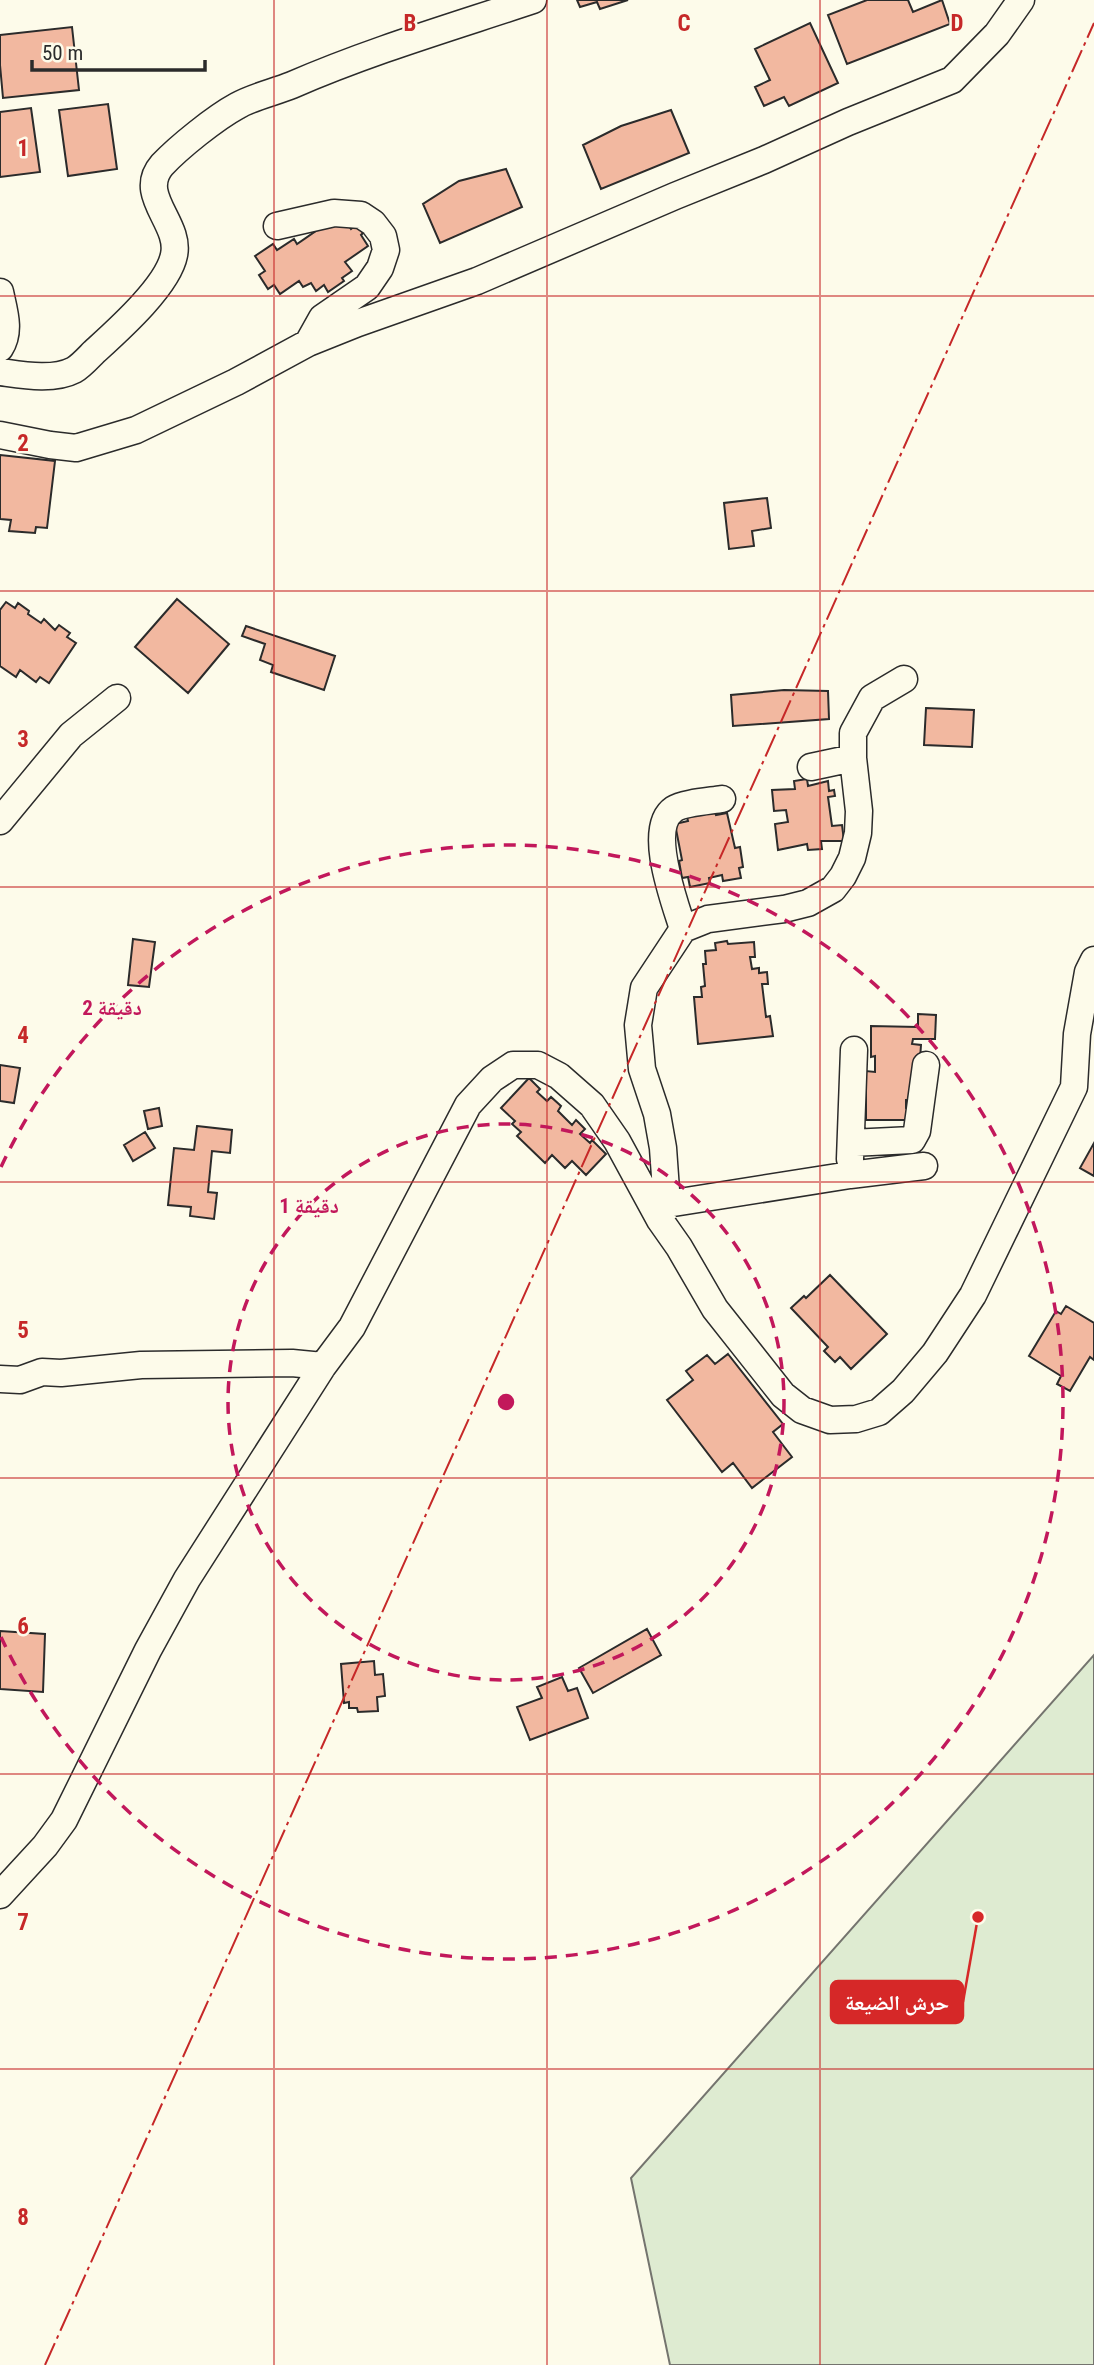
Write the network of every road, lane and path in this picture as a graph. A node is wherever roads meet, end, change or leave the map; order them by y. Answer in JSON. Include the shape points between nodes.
{"nodes":[{"id":1,"x":533,"y":0,"type":"edge"},
{"id":2,"x":1021,"y":0,"type":"edge"},
{"id":3,"x":277,"y":226,"type":"dead end"},
{"id":4,"x":0,"y":292,"type":"edge"},
{"id":5,"x":308,"y":343,"type":"junction"},
{"id":6,"x":0,"y":348,"type":"edge"},
{"id":7,"x":0,"y":372,"type":"edge"},
{"id":8,"x":0,"y":435,"type":"edge"},
{"id":9,"x":904,"y":679,"type":"dead end"},
{"id":10,"x":117,"y":698,"type":"dead end"},
{"id":11,"x":853,"y":758,"type":"junction"},
{"id":12,"x":811,"y":766,"type":"dead end"},
{"id":13,"x":722,"y":799,"type":"dead end"},
{"id":14,"x":0,"y":821,"type":"edge"},
{"id":15,"x":683,"y":929,"type":"junction"},
{"id":16,"x":1094,"y":960,"type":"edge"},
{"id":17,"x":854,"y":1050,"type":"dead end"},
{"id":18,"x":926,"y":1065,"type":"dead end"},
{"id":19,"x":1084,"y":1084,"type":"edge"},
{"id":20,"x":850,"y":1143,"type":"junction"},
{"id":21,"x":924,"y":1166,"type":"dead end"},
{"id":22,"x":850,"y":1175,"type":"junction"},
{"id":23,"x":664,"y":1212,"type":"junction"},
{"id":24,"x":323,"y":1366,"type":"junction"},
{"id":25,"x":0,"y":1379,"type":"edge"},
{"id":26,"x":0,"y":1895,"type":"edge"}],
"edges":[{"from":1,"to":7,"type":"street","via":[[343,63],[238,105],[192,139],[156,175],[154,194],[172,230],[174,255],[144,304],[74,370],[48,375]]},
{"from":2,"to":5,"type":"street","via":[[997,34],[952,80],[477,281]]},
{"from":3,"to":5,"type":"street","via":[[334,213],[360,215],[383,236],[386,250],[367,287],[322,317]]},
{"from":4,"to":6,"type":"street","via":[[6,337]]},
{"from":5,"to":8,"type":"street","via":[[236,382],[112,438],[76,448]]},
{"from":9,"to":11,"type":"street","via":[[872,698],[853,733]]},
{"from":10,"to":14,"type":"street","via":[[71,735]]},
{"from":11,"to":12,"type":"street"},
{"from":11,"to":15,"type":"street","via":[[858,833],[852,858],[833,889],[808,903],[708,919]]},
{"from":13,"to":15,"type":"street","via":[[675,808],[665,818],[665,866]]},
{"from":15,"to":23,"type":"street","via":[[644,988],[638,1025],[642,1069],[663,1148]]},
{"from":16,"to":19,"type":"street","via":[[1077,1034]]},
{"from":17,"to":20,"type":"street"},
{"from":18,"to":20,"type":"street","via":[[912,1140]]},
{"from":19,"to":23,"type":"street","via":[[973,1295],[935,1353],[879,1412],[830,1420],[802,1410],[783,1395],[715,1309]]},
{"from":20,"to":22,"type":"street"},
{"from":21,"to":22,"type":"street"},
{"from":22,"to":23,"type":"street"},
{"from":23,"to":24,"type":"street","via":[[592,1105],[559,1076],[538,1065],[513,1065],[468,1105],[352,1327]]},
{"from":24,"to":25,"type":"street","via":[[141,1365]]},
{"from":24,"to":26,"type":"street","via":[[187,1579],[64,1820]]}]}
